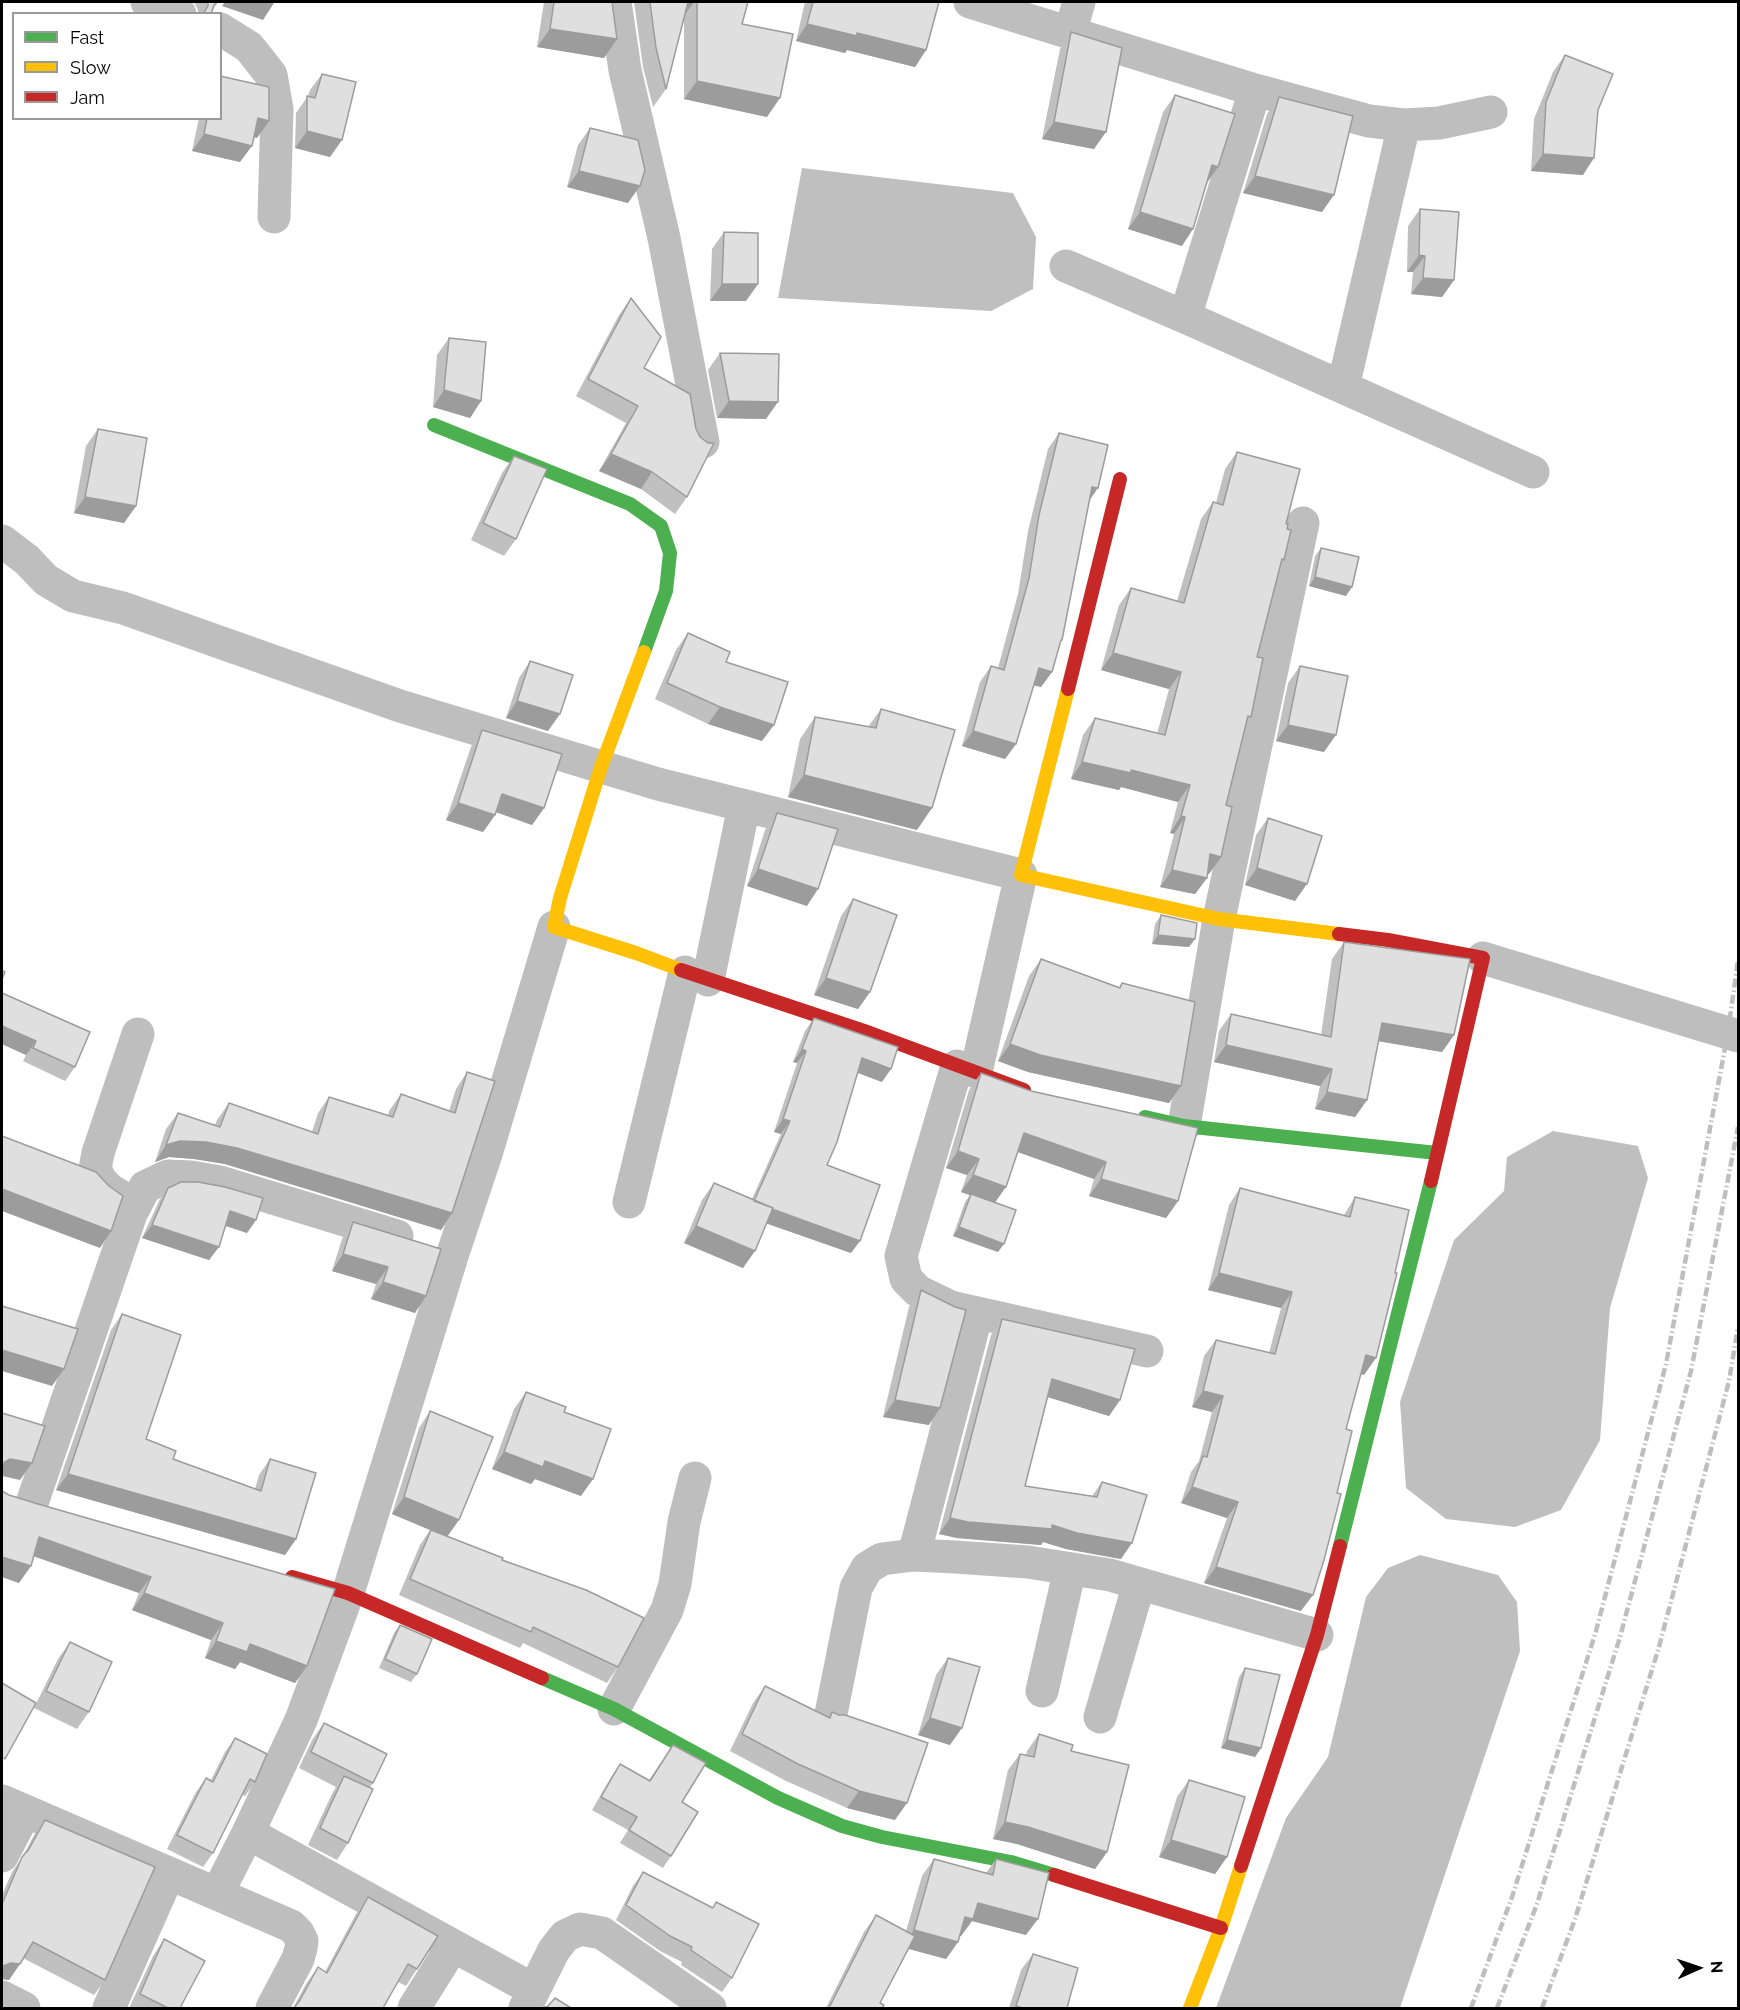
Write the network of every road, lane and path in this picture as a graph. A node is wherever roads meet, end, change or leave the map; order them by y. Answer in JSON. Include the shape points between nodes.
{"nodes":[{"id":1,"x":147,"y":2,"type":"edge"},
{"id":2,"x":615,"y":2,"type":"edge"},
{"id":3,"x":970,"y":2,"type":"edge"},
{"id":4,"x":1079,"y":2,"type":"edge"},
{"id":5,"x":174,"y":12,"type":"edge"},
{"id":6,"x":222,"y":30,"type":"edge"},
{"id":7,"x":1070,"y":33,"type":"junction"},
{"id":8,"x":1255,"y":90,"type":"junction"},
{"id":9,"x":1491,"y":112,"type":"dead end"},
{"id":10,"x":1404,"y":125,"type":"junction"},
{"id":11,"x":274,"y":218,"type":"dead end"},
{"id":12,"x":1066,"y":266,"type":"dead end"},
{"id":13,"x":1185,"y":317,"type":"junction"},
{"id":14,"x":1343,"y":387,"type":"junction"},
{"id":15,"x":434,"y":425,"type":"dead end"},
{"id":16,"x":704,"y":442,"type":"edge"},
{"id":17,"x":1533,"y":472,"type":"dead end"},
{"id":18,"x":1120,"y":479,"type":"dead end"},
{"id":19,"x":1303,"y":523,"type":"dead end"},
{"id":20,"x":2,"y":541,"type":"edge"},
{"id":21,"x":601,"y":767,"type":"junction"},
{"id":22,"x":744,"y":806,"type":"junction"},
{"id":23,"x":1021,"y":876,"type":"junction"},
{"id":24,"x":1219,"y":919,"type":"junction"},
{"id":25,"x":554,"y":927,"type":"junction"},
{"id":26,"x":1483,"y":958,"type":"junction"},
{"id":27,"x":697,"y":976,"type":"junction"},
{"id":28,"x":138,"y":1034,"type":"dead end"},
{"id":29,"x":1738,"y":1036,"type":"edge"},
{"id":30,"x":967,"y":1069,"type":"junction"},
{"id":31,"x":1035,"y":1093,"type":"edge"},
{"id":32,"x":1126,"y":1113,"type":"edge"},
{"id":33,"x":1184,"y":1126,"type":"junction"},
{"id":34,"x":1437,"y":1153,"type":"junction"},
{"id":35,"x":629,"y":1202,"type":"dead end"},
{"id":36,"x":135,"y":1206,"type":"junction"},
{"id":37,"x":453,"y":1253,"type":"junction"},
{"id":38,"x":977,"y":1313,"type":"junction"},
{"id":39,"x":1148,"y":1351,"type":"dead end"},
{"id":40,"x":695,"y":1478,"type":"dead end"},
{"id":41,"x":32,"y":1503,"type":"edge"},
{"id":42,"x":914,"y":1555,"type":"junction"},
{"id":43,"x":1070,"y":1569,"type":"junction"},
{"id":44,"x":280,"y":1574,"type":"edge"},
{"id":45,"x":1139,"y":1584,"type":"junction"},
{"id":46,"x":348,"y":1593,"type":"junction"},
{"id":47,"x":1317,"y":1635,"type":"junction"},
{"id":48,"x":1042,"y":1691,"type":"dead end"},
{"id":49,"x":614,"y":1709,"type":"junction"},
{"id":50,"x":831,"y":1714,"type":"edge"},
{"id":51,"x":1100,"y":1717,"type":"dead end"},
{"id":52,"x":13,"y":1807,"type":"edge"},
{"id":53,"x":248,"y":1833,"type":"junction"},
{"id":54,"x":2,"y":1856,"type":"edge"},
{"id":55,"x":169,"y":1873,"type":"junction"},
{"id":56,"x":217,"y":1894,"type":"junction"},
{"id":57,"x":1221,"y":1928,"type":"junction"},
{"id":58,"x":452,"y":1947,"type":"junction"},
{"id":59,"x":2,"y":1997,"type":"edge"},
{"id":60,"x":529,"y":2000,"type":"edge"},
{"id":61,"x":24,"y":2008,"type":"edge"},
{"id":62,"x":109,"y":2008,"type":"edge"},
{"id":63,"x":272,"y":2008,"type":"edge"},
{"id":64,"x":414,"y":2008,"type":"edge"},
{"id":65,"x":710,"y":2008,"type":"edge"},
{"id":66,"x":1190,"y":2008,"type":"edge"}],
"edges":[{"from":1,"to":5,"type":"street"},
{"from":2,"to":16,"type":"street","via":[[625,70],[664,238]]},
{"from":3,"to":7,"type":"street"},
{"from":4,"to":7,"type":"street"},
{"from":6,"to":11,"type":"street","via":[[249,47],[272,75],[277,109]]},
{"from":7,"to":8,"type":"street"},
{"from":8,"to":10,"type":"street","via":[[1369,121]]},
{"from":8,"to":13,"type":"street"},
{"from":9,"to":10,"type":"street","via":[[1439,123]]},
{"from":10,"to":14,"type":"street"},
{"from":12,"to":13,"type":"street"},
{"from":13,"to":14,"type":"street"},
{"from":14,"to":17,"type":"street"},
{"from":15,"to":21,"type":"street","via":[[630,504],[661,526],[670,553],[666,591]]},
{"from":18,"to":23,"type":"street"},
{"from":19,"to":24,"type":"street"},
{"from":20,"to":21,"type":"street","via":[[46,580],[73,596],[123,608],[400,706]]},
{"from":21,"to":22,"type":"street"},
{"from":21,"to":25,"type":"street"},
{"from":22,"to":23,"type":"street"},
{"from":22,"to":27,"type":"street"},
{"from":23,"to":24,"type":"street"},
{"from":23,"to":30,"type":"street"},
{"from":24,"to":26,"type":"street","via":[[1388,940]]},
{"from":24,"to":33,"type":"street"},
{"from":25,"to":27,"type":"street"},
{"from":25,"to":37,"type":"street"},
{"from":26,"to":29,"type":"street"},
{"from":26,"to":34,"type":"street"},
{"from":27,"to":30,"type":"street"},
{"from":27,"to":35,"type":"street"},
{"from":28,"to":36,"type":"street","via":[[96,1169],[110,1190]]},
{"from":30,"to":31,"type":"street"},
{"from":30,"to":38,"type":"street","via":[[901,1256],[906,1279],[918,1291],[951,1307]]},
{"from":32,"to":33,"type":"street"},
{"from":33,"to":34,"type":"street"},
{"from":34,"to":47,"type":"street"},
{"from":36,"to":37,"type":"street","via":[[145,1187],[168,1176],[191,1177],[220,1182]]},
{"from":36,"to":41,"type":"street"},
{"from":37,"to":46,"type":"street"},
{"from":38,"to":39,"type":"street"},
{"from":38,"to":42,"type":"street"},
{"from":40,"to":49,"type":"street","via":[[667,1610]]},
{"from":42,"to":43,"type":"street","via":[[1028,1562]]},
{"from":42,"to":50,"type":"street","via":[[882,1559],[867,1568],[856,1588]]},
{"from":43,"to":45,"type":"street"},
{"from":43,"to":48,"type":"street"},
{"from":44,"to":46,"type":"street"},
{"from":45,"to":47,"type":"street"},
{"from":45,"to":51,"type":"street"},
{"from":46,"to":49,"type":"street"},
{"from":46,"to":53,"type":"street","via":[[300,1720]]},
{"from":47,"to":57,"type":"street"},
{"from":49,"to":57,"type":"street","via":[[778,1798],[842,1826],[1011,1862]]},
{"from":52,"to":54,"type":"street"},
{"from":52,"to":55,"type":"street"},
{"from":53,"to":56,"type":"street"},
{"from":53,"to":58,"type":"street"},
{"from":55,"to":56,"type":"street"},
{"from":55,"to":62,"type":"street"},
{"from":56,"to":63,"type":"street","via":[[291,1926],[302,1941],[298,1959]]},
{"from":57,"to":66,"type":"street"},
{"from":58,"to":60,"type":"street"},
{"from":58,"to":64,"type":"street"},
{"from":59,"to":61,"type":"street"},
{"from":60,"to":65,"type":"street","via":[[554,1950],[565,1936],[580,1929],[602,1933]]}]}
